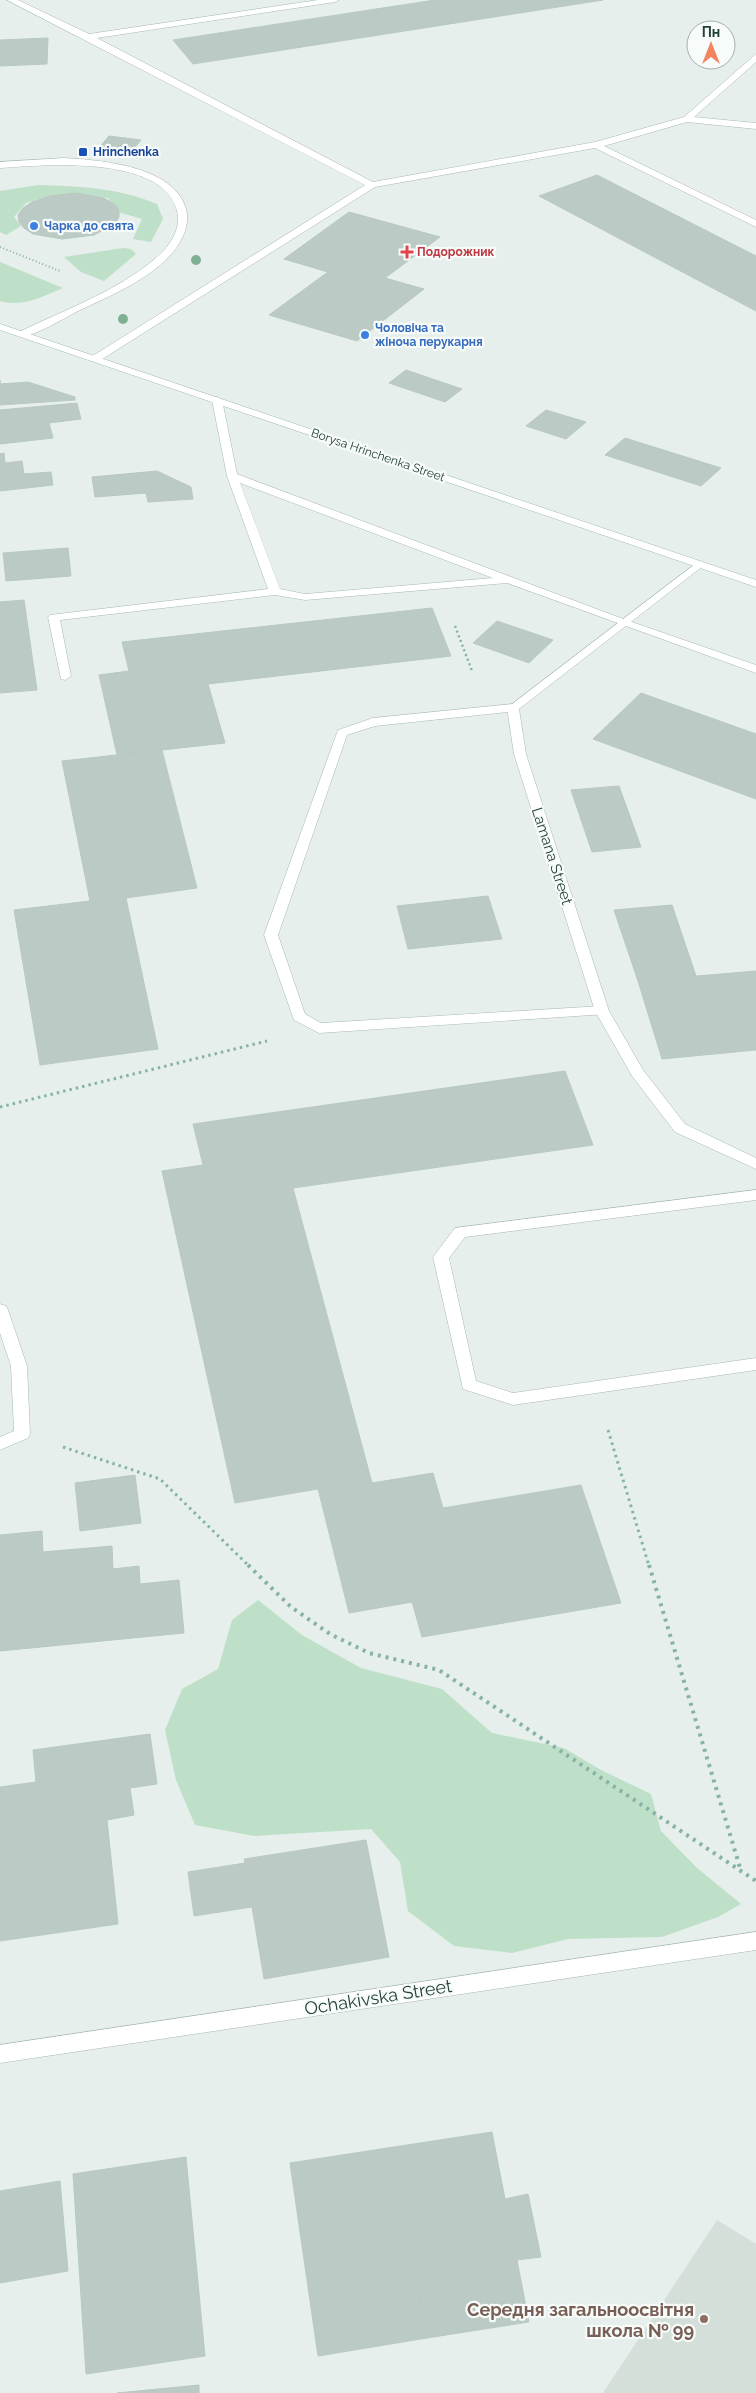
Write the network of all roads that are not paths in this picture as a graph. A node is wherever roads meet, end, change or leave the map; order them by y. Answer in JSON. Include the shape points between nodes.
{"nodes":[{"id":1,"x":11,"y":0,"type":"edge"},
{"id":2,"x":335,"y":0,"type":"edge"},
{"id":3,"x":88,"y":37,"type":"junction"},
{"id":4,"x":756,"y":56,"type":"edge"},
{"id":5,"x":686,"y":119,"type":"junction"},
{"id":6,"x":756,"y":126,"type":"edge"},
{"id":7,"x":596,"y":145,"type":"junction"},
{"id":8,"x":0,"y":165,"type":"edge"},
{"id":9,"x":372,"y":185,"type":"junction"},
{"id":10,"x":756,"y":224,"type":"edge"},
{"id":11,"x":0,"y":327,"type":"edge"},
{"id":12,"x":23,"y":334,"type":"junction"},
{"id":13,"x":95,"y":359,"type":"junction"},
{"id":14,"x":217,"y":400,"type":"junction"},
{"id":15,"x":232,"y":476,"type":"junction"},
{"id":16,"x":699,"y":564,"type":"junction"},
{"id":17,"x":509,"y":580,"type":"junction"},
{"id":18,"x":756,"y":584,"type":"edge"},
{"id":19,"x":274,"y":592,"type":"junction"},
{"id":20,"x":622,"y":622,"type":"junction"},
{"id":21,"x":756,"y":669,"type":"edge"},
{"id":22,"x":65,"y":676,"type":"dead end"},
{"id":23,"x":513,"y":708,"type":"junction"},
{"id":24,"x":602,"y":1011,"type":"junction"},
{"id":25,"x":756,"y":1164,"type":"edge"},
{"id":26,"x":756,"y":1195,"type":"edge"},
{"id":27,"x":0,"y":1310,"type":"edge"},
{"id":28,"x":756,"y":1364,"type":"edge"},
{"id":29,"x":0,"y":1444,"type":"edge"},
{"id":30,"x":756,"y":1941,"type":"edge"},
{"id":31,"x":0,"y":2054,"type":"edge"}],
"edges":[{"from":1,"to":3,"type":"street"},
{"from":2,"to":3,"type":"street"},
{"from":3,"to":9,"type":"street"},
{"from":4,"to":5,"type":"street"},
{"from":5,"to":6,"type":"street"},
{"from":5,"to":7,"type":"street"},
{"from":7,"to":9,"type":"street"},
{"from":7,"to":10,"type":"street"},
{"from":8,"to":12,"type":"street","via":[[66,162],[127,170],[173,190],[182,202],[181,230],[162,256],[142,272]]},
{"from":9,"to":13,"type":"street"},
{"from":11,"to":12,"type":"street","name":"Borysa Hrinchenka Street"},
{"from":12,"to":13,"type":"street","name":"Borysa Hrinchenka Street"},
{"from":13,"to":14,"type":"street","name":"Borysa Hrinchenka Street"},
{"from":14,"to":15,"type":"street"},
{"from":14,"to":16,"type":"street","name":"Borysa Hrinchenka Street"},
{"from":15,"to":17,"type":"street"},
{"from":15,"to":19,"type":"street"},
{"from":16,"to":18,"type":"street","name":"Borysa Hrinchenka Street"},
{"from":16,"to":20,"type":"street"},
{"from":17,"to":19,"type":"street","via":[[305,596]]},
{"from":17,"to":20,"type":"street"},
{"from":19,"to":22,"type":"street","via":[[54,617]]},
{"from":20,"to":21,"type":"street"},
{"from":20,"to":23,"type":"street"},
{"from":23,"to":24,"type":"street","name":"Lamana Street","via":[[520,754]]},
{"from":23,"to":24,"type":"street","via":[[373,722],[342,733],[271,934],[299,1017],[319,1028]]},
{"from":24,"to":25,"type":"street","name":"Lamana Street","via":[[637,1073],[680,1128]]},
{"from":26,"to":28,"type":"street","via":[[460,1232],[440,1257],[469,1385],[513,1399]]},
{"from":27,"to":29,"type":"street","via":[[19,1366],[22,1434]]},
{"from":30,"to":31,"type":"street","name":"Ochakivska Street"}]}
